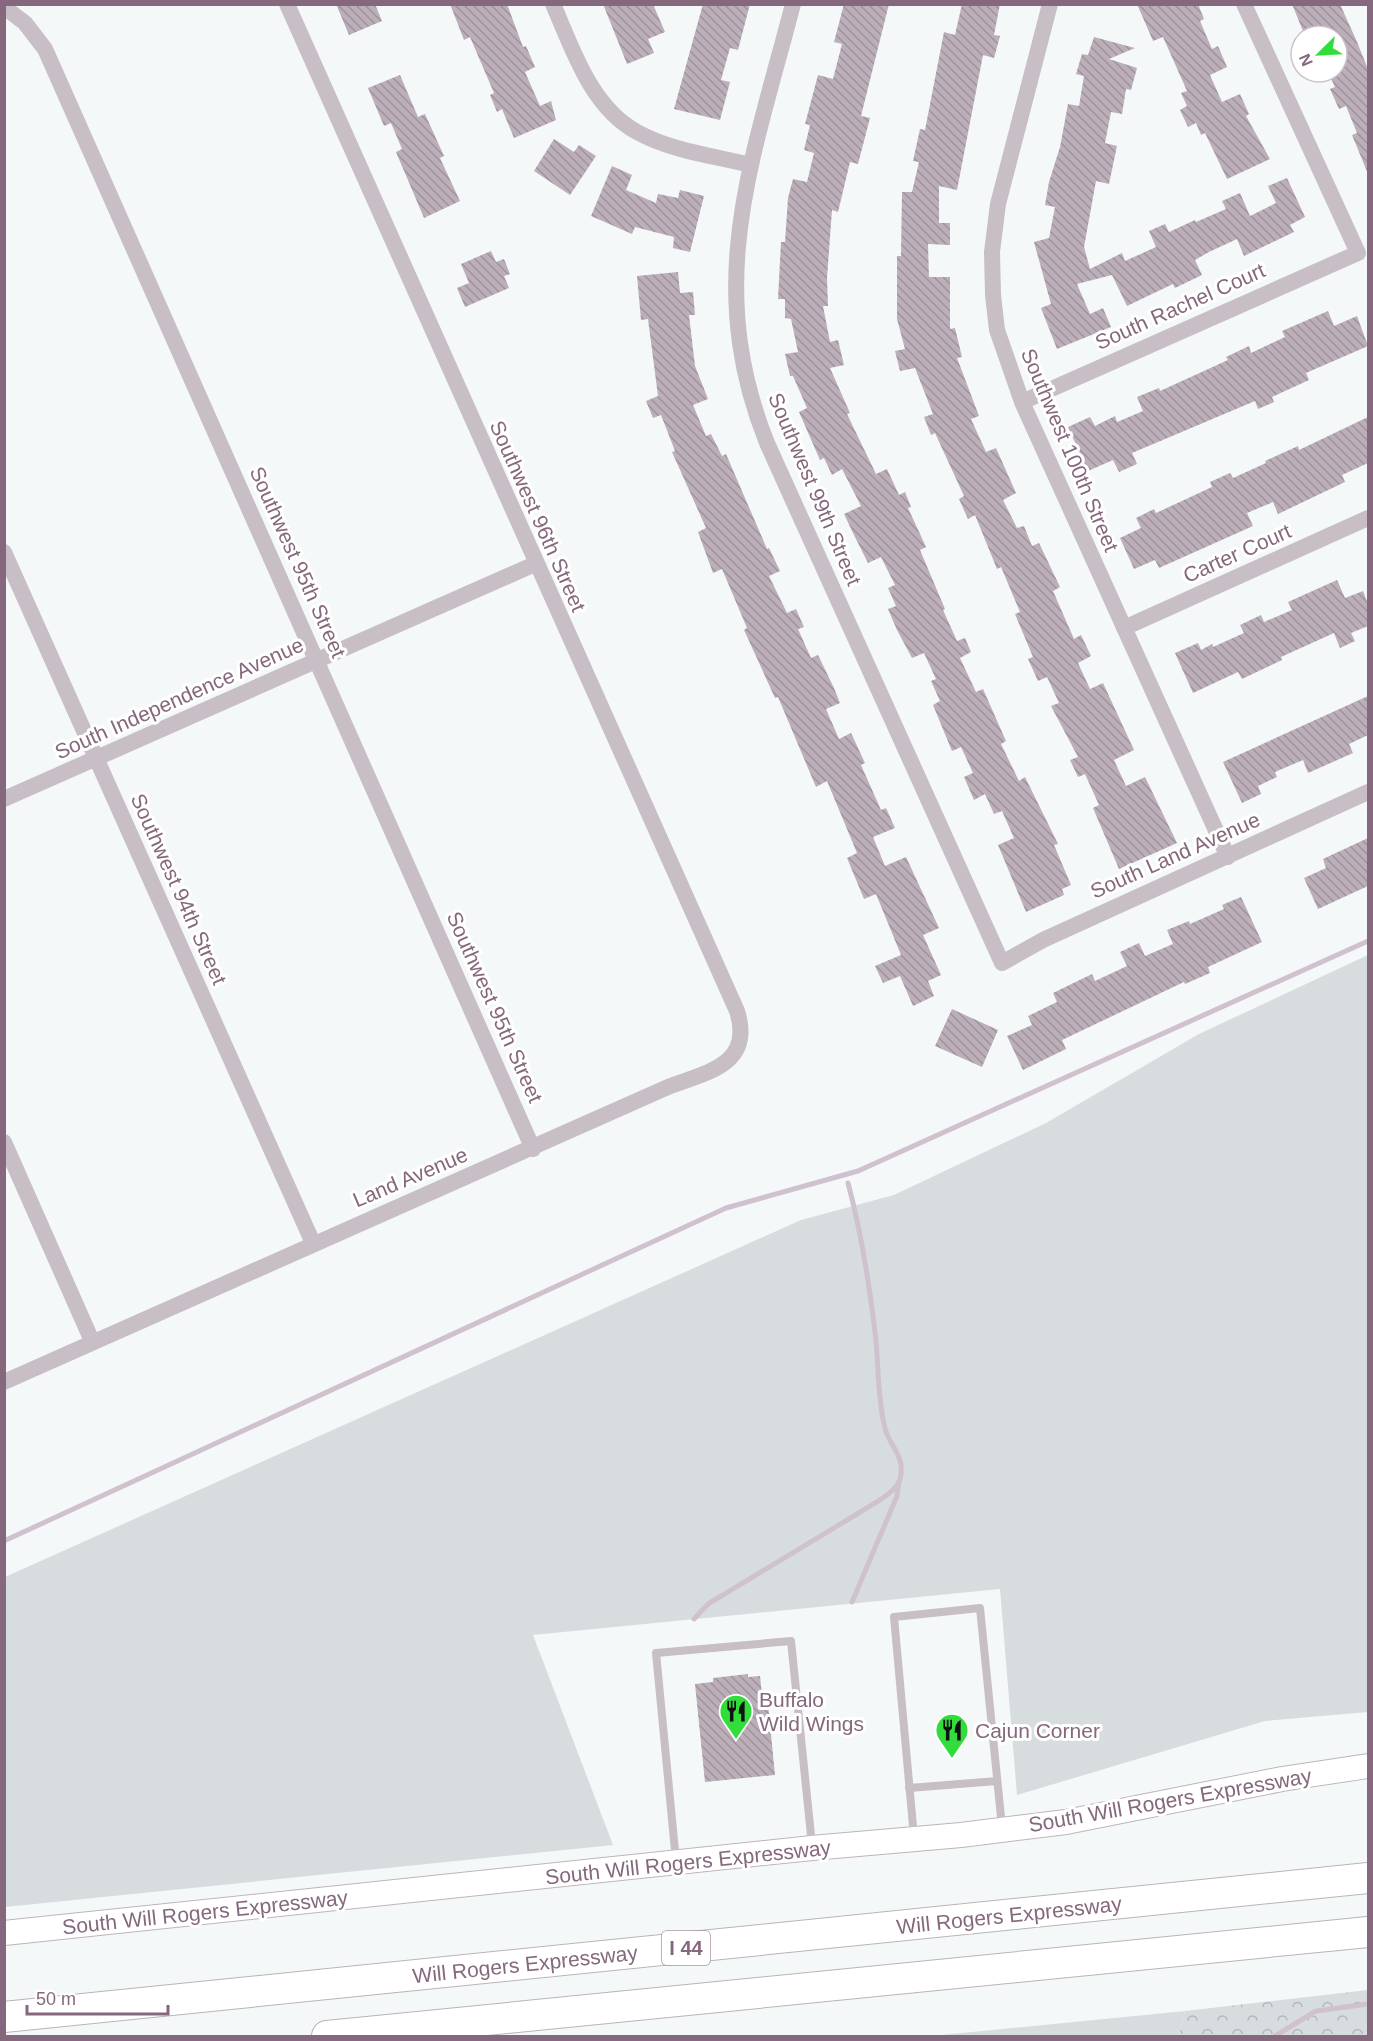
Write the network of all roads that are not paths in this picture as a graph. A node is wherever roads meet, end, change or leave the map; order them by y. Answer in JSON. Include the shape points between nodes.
{"nodes":[{"id":1,"x":287,"y":4,"type":"edge"},
{"id":2,"x":553,"y":4,"type":"edge"},
{"id":3,"x":793,"y":4,"type":"edge"},
{"id":4,"x":1050,"y":4,"type":"edge"},
{"id":5,"x":1244,"y":4,"type":"edge"},
{"id":6,"x":4,"y":7,"type":"edge"},
{"id":7,"x":751,"y":165,"type":"junction"},
{"id":8,"x":1022,"y":402,"type":"junction"},
{"id":9,"x":1368,"y":518,"type":"edge"},
{"id":10,"x":4,"y":552,"type":"edge"},
{"id":11,"x":535,"y":564,"type":"junction"},
{"id":12,"x":1124,"y":628,"type":"junction"},
{"id":13,"x":318,"y":661,"type":"junction"},
{"id":14,"x":96,"y":758,"type":"junction"},
{"id":15,"x":1368,"y":792,"type":"edge"},
{"id":16,"x":4,"y":799,"type":"edge"},
{"id":17,"x":1228,"y":857,"type":"junction"},
{"id":18,"x":1002,"y":963,"type":"joint"},
{"id":19,"x":738,"y":1046,"type":"joint"},
{"id":20,"x":4,"y":1142,"type":"edge"},
{"id":21,"x":533,"y":1149,"type":"junction"},
{"id":22,"x":313,"y":1243,"type":"junction"},
{"id":23,"x":92,"y":1341,"type":"junction"},
{"id":24,"x":4,"y":1382,"type":"edge"},
{"id":25,"x":1368,"y":1766,"type":"edge"},
{"id":26,"x":997,"y":1781,"type":"junction"},
{"id":27,"x":909,"y":1788,"type":"junction"},
{"id":28,"x":1002,"y":1830,"type":"junction"},
{"id":29,"x":914,"y":1840,"type":"junction"},
{"id":30,"x":812,"y":1848,"type":"junction"},
{"id":31,"x":676,"y":1864,"type":"junction"},
{"id":32,"x":1368,"y":1878,"type":"edge"},
{"id":33,"x":1368,"y":1932,"type":"edge"},
{"id":34,"x":4,"y":1933,"type":"edge"},
{"id":35,"x":4,"y":2017,"type":"edge"},
{"id":36,"x":327,"y":2037,"type":"edge"}],
"edges":[{"from":1,"to":11,"type":"street","name":"Southwest 96th Street"},
{"from":2,"to":7,"type":"street","via":[[588,81],[625,124],[666,143]]},
{"from":3,"to":7,"type":"street","name":"Southwest 99th Street"},
{"from":4,"to":8,"type":"street","name":"Southwest 100th Street","via":[[998,204],[992,252],[997,330]]},
{"from":5,"to":8,"type":"street","name":"South Rachel Court","via":[[1358,253]]},
{"from":6,"to":13,"type":"street","name":"Southwest 95th Street","via":[[26,23],[45,49]]},
{"from":7,"to":18,"type":"street","name":"Southwest 99th Street","via":[[738,226],[735,291],[740,346],[756,417]]},
{"from":8,"to":12,"type":"street","name":"Southwest 100th Street"},
{"from":9,"to":12,"type":"street","name":"Carter Court"},
{"from":10,"to":14,"type":"street","name":"Southwest 94th Street"},
{"from":11,"to":13,"type":"street","name":"South Independence Avenue"},
{"from":11,"to":19,"type":"street","name":"Southwest 96th Street","via":[[737,1011],[741,1022]]},
{"from":12,"to":17,"type":"street","name":"Southwest 100th Street"},
{"from":13,"to":14,"type":"street","name":"South Independence Avenue"},
{"from":13,"to":21,"type":"street","name":"Southwest 95th Street"},
{"from":14,"to":16,"type":"street","name":"South Independence Avenue"},
{"from":14,"to":22,"type":"street","name":"Southwest 94th Street"},
{"from":15,"to":17,"type":"street","name":"South Land Avenue"},
{"from":17,"to":18,"type":"street","name":"South Land Avenue","via":[[1043,940]]},
{"from":19,"to":21,"type":"street","name":"Land Avenue","via":[[722,1067],[668,1086]]},
{"from":20,"to":23,"type":"street"},
{"from":21,"to":22,"type":"street","name":"Land Avenue"},
{"from":22,"to":23,"type":"street","name":"Land Avenue"},
{"from":23,"to":24,"type":"street","name":"Land Avenue"},
{"from":25,"to":28,"type":"main road","name":"South Will Rogers Expressway","via":[[1066,1822]]},
{"from":26,"to":27,"type":"lane"},
{"from":26,"to":27,"type":"lane","via":[[980,1608],[894,1617]]},
{"from":26,"to":28,"type":"lane"},
{"from":27,"to":29,"type":"lane"},
{"from":28,"to":29,"type":"main road","name":"South Will Rogers Expressway"},
{"from":29,"to":30,"type":"main road","name":"South Will Rogers Expressway"},
{"from":30,"to":31,"type":"main road","name":"South Will Rogers Expressway"},
{"from":30,"to":31,"type":"lane","via":[[790,1641],[656,1653]]},
{"from":31,"to":34,"type":"main road","name":"South Will Rogers Expressway"},
{"from":32,"to":35,"type":"highway","name":"Will Rogers Expressway","number":"I 44"},
{"from":33,"to":36,"type":"highway"}]}
